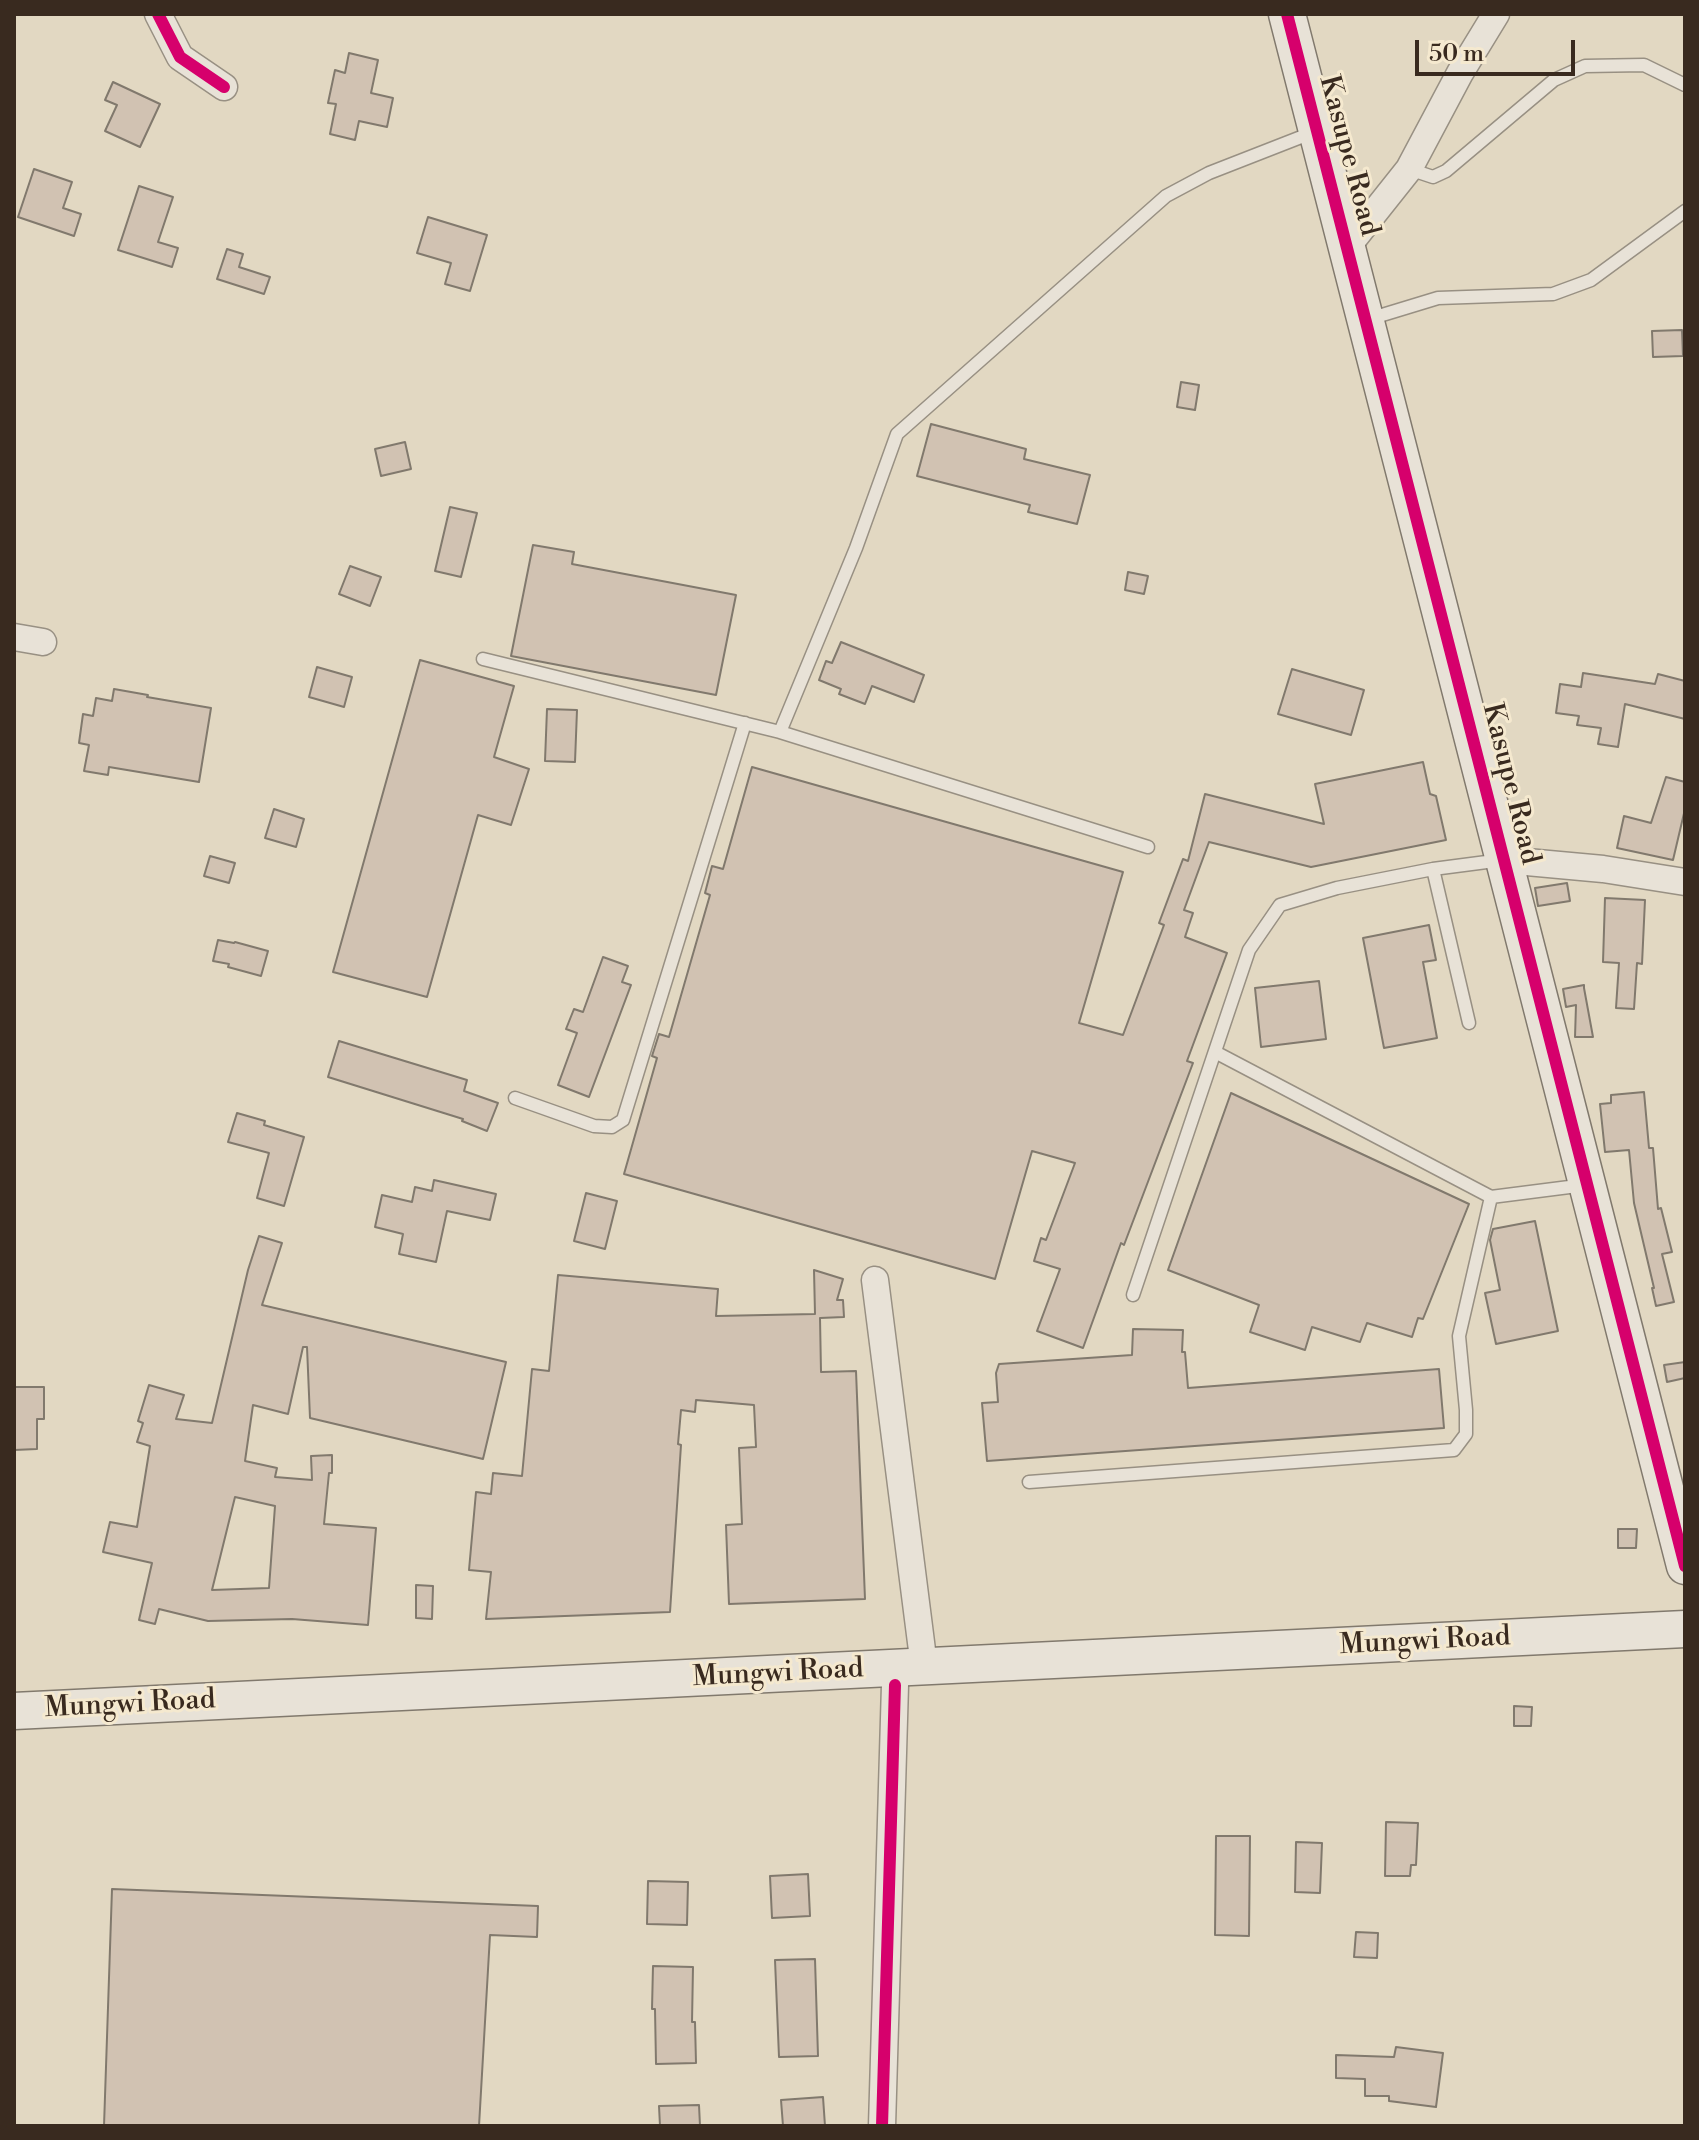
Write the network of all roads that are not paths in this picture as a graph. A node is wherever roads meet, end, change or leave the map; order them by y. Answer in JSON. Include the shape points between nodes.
{"nodes":[{"id":1,"x":158,"y":14,"type":"edge"},
{"id":2,"x":1287,"y":14,"type":"edge"},
{"id":3,"x":1496,"y":14,"type":"edge"},
{"id":4,"x":1685,"y":85,"type":"edge"},
{"id":5,"x":224,"y":87,"type":"dead end"},
{"id":6,"x":1316,"y":131,"type":"junction"},
{"id":7,"x":1409,"y":169,"type":"junction"},
{"id":8,"x":1685,"y":211,"type":"edge"},
{"id":9,"x":1347,"y":247,"type":"junction"},
{"id":10,"x":1366,"y":320,"type":"junction"},
{"id":11,"x":14,"y":637,"type":"edge"},
{"id":12,"x":43,"y":642,"type":"dead end"},
{"id":13,"x":483,"y":659,"type":"dead end"},
{"id":14,"x":745,"y":723,"type":"junction"},
{"id":15,"x":780,"y":732,"type":"junction"},
{"id":16,"x":1148,"y":847,"type":"dead end"},
{"id":17,"x":1505,"y":860,"type":"junction"},
{"id":18,"x":1433,"y":869,"type":"junction"},
{"id":19,"x":1685,"y":882,"type":"edge"},
{"id":20,"x":1469,"y":1023,"type":"dead end"},
{"id":21,"x":1215,"y":1052,"type":"junction"},
{"id":22,"x":515,"y":1098,"type":"dead end"},
{"id":23,"x":1588,"y":1184,"type":"junction"},
{"id":24,"x":1491,"y":1197,"type":"junction"},
{"id":25,"x":875,"y":1280,"type":"dead end"},
{"id":26,"x":1133,"y":1295,"type":"dead end"},
{"id":27,"x":1029,"y":1482,"type":"dead end"},
{"id":28,"x":1685,"y":1566,"type":"edge"},
{"id":29,"x":1685,"y":1629,"type":"edge"},
{"id":30,"x":1685,"y":1648,"type":"edge"},
{"id":31,"x":910,"y":1676,"type":"junction"},
{"id":32,"x":14,"y":1711,"type":"edge"},
{"id":33,"x":14,"y":1725,"type":"edge"},
{"id":34,"x":882,"y":2126,"type":"edge"}],
"edges":[{"from":1,"to":5,"type":"street","via":[[180,57]]},
{"from":2,"to":6,"type":"main road","name":"Kasupe Road"},
{"from":3,"to":7,"type":"street"},
{"from":4,"to":7,"type":"lane","via":[[1644,65],[1585,66],[1554,80],[1446,171],[1433,177]]},
{"from":6,"to":9,"type":"main road","name":"Kasupe Road"},
{"from":6,"to":15,"type":"lane","via":[[1209,173],[1166,196],[897,434]]},
{"from":7,"to":9,"type":"street"},
{"from":8,"to":10,"type":"lane","via":[[1591,280],[1553,294],[1438,298]]},
{"from":9,"to":10,"type":"main road","name":"Kasupe Road"},
{"from":10,"to":17,"type":"main road","name":"Kasupe Road"},
{"from":11,"to":12,"type":"street"},
{"from":13,"to":14,"type":"lane"},
{"from":14,"to":15,"type":"lane"},
{"from":14,"to":22,"type":"lane","via":[[623,1120],[612,1127],[594,1126]]},
{"from":15,"to":16,"type":"lane"},
{"from":17,"to":18,"type":"lane"},
{"from":17,"to":19,"type":"street"},
{"from":17,"to":23,"type":"main road","name":"Kasupe Road"},
{"from":18,"to":20,"type":"lane"},
{"from":18,"to":21,"type":"lane","via":[[1280,905],[1249,950]]},
{"from":21,"to":24,"type":"lane"},
{"from":21,"to":26,"type":"lane"},
{"from":23,"to":24,"type":"lane"},
{"from":23,"to":28,"type":"main road","name":"Kasupe Road"},
{"from":24,"to":27,"type":"lane","via":[[1459,1336],[1466,1434],[1454,1450]]},
{"from":25,"to":31,"type":"street"},
{"from":29,"to":31,"type":"main road","name":"Mungwi Road"},
{"from":30,"to":31,"type":"main road","name":"Mungwi Road"},
{"from":31,"to":32,"type":"main road","name":"Mungwi Road"},
{"from":31,"to":33,"type":"main road","name":"Mungwi Road"},
{"from":31,"to":34,"type":"street"}]}
